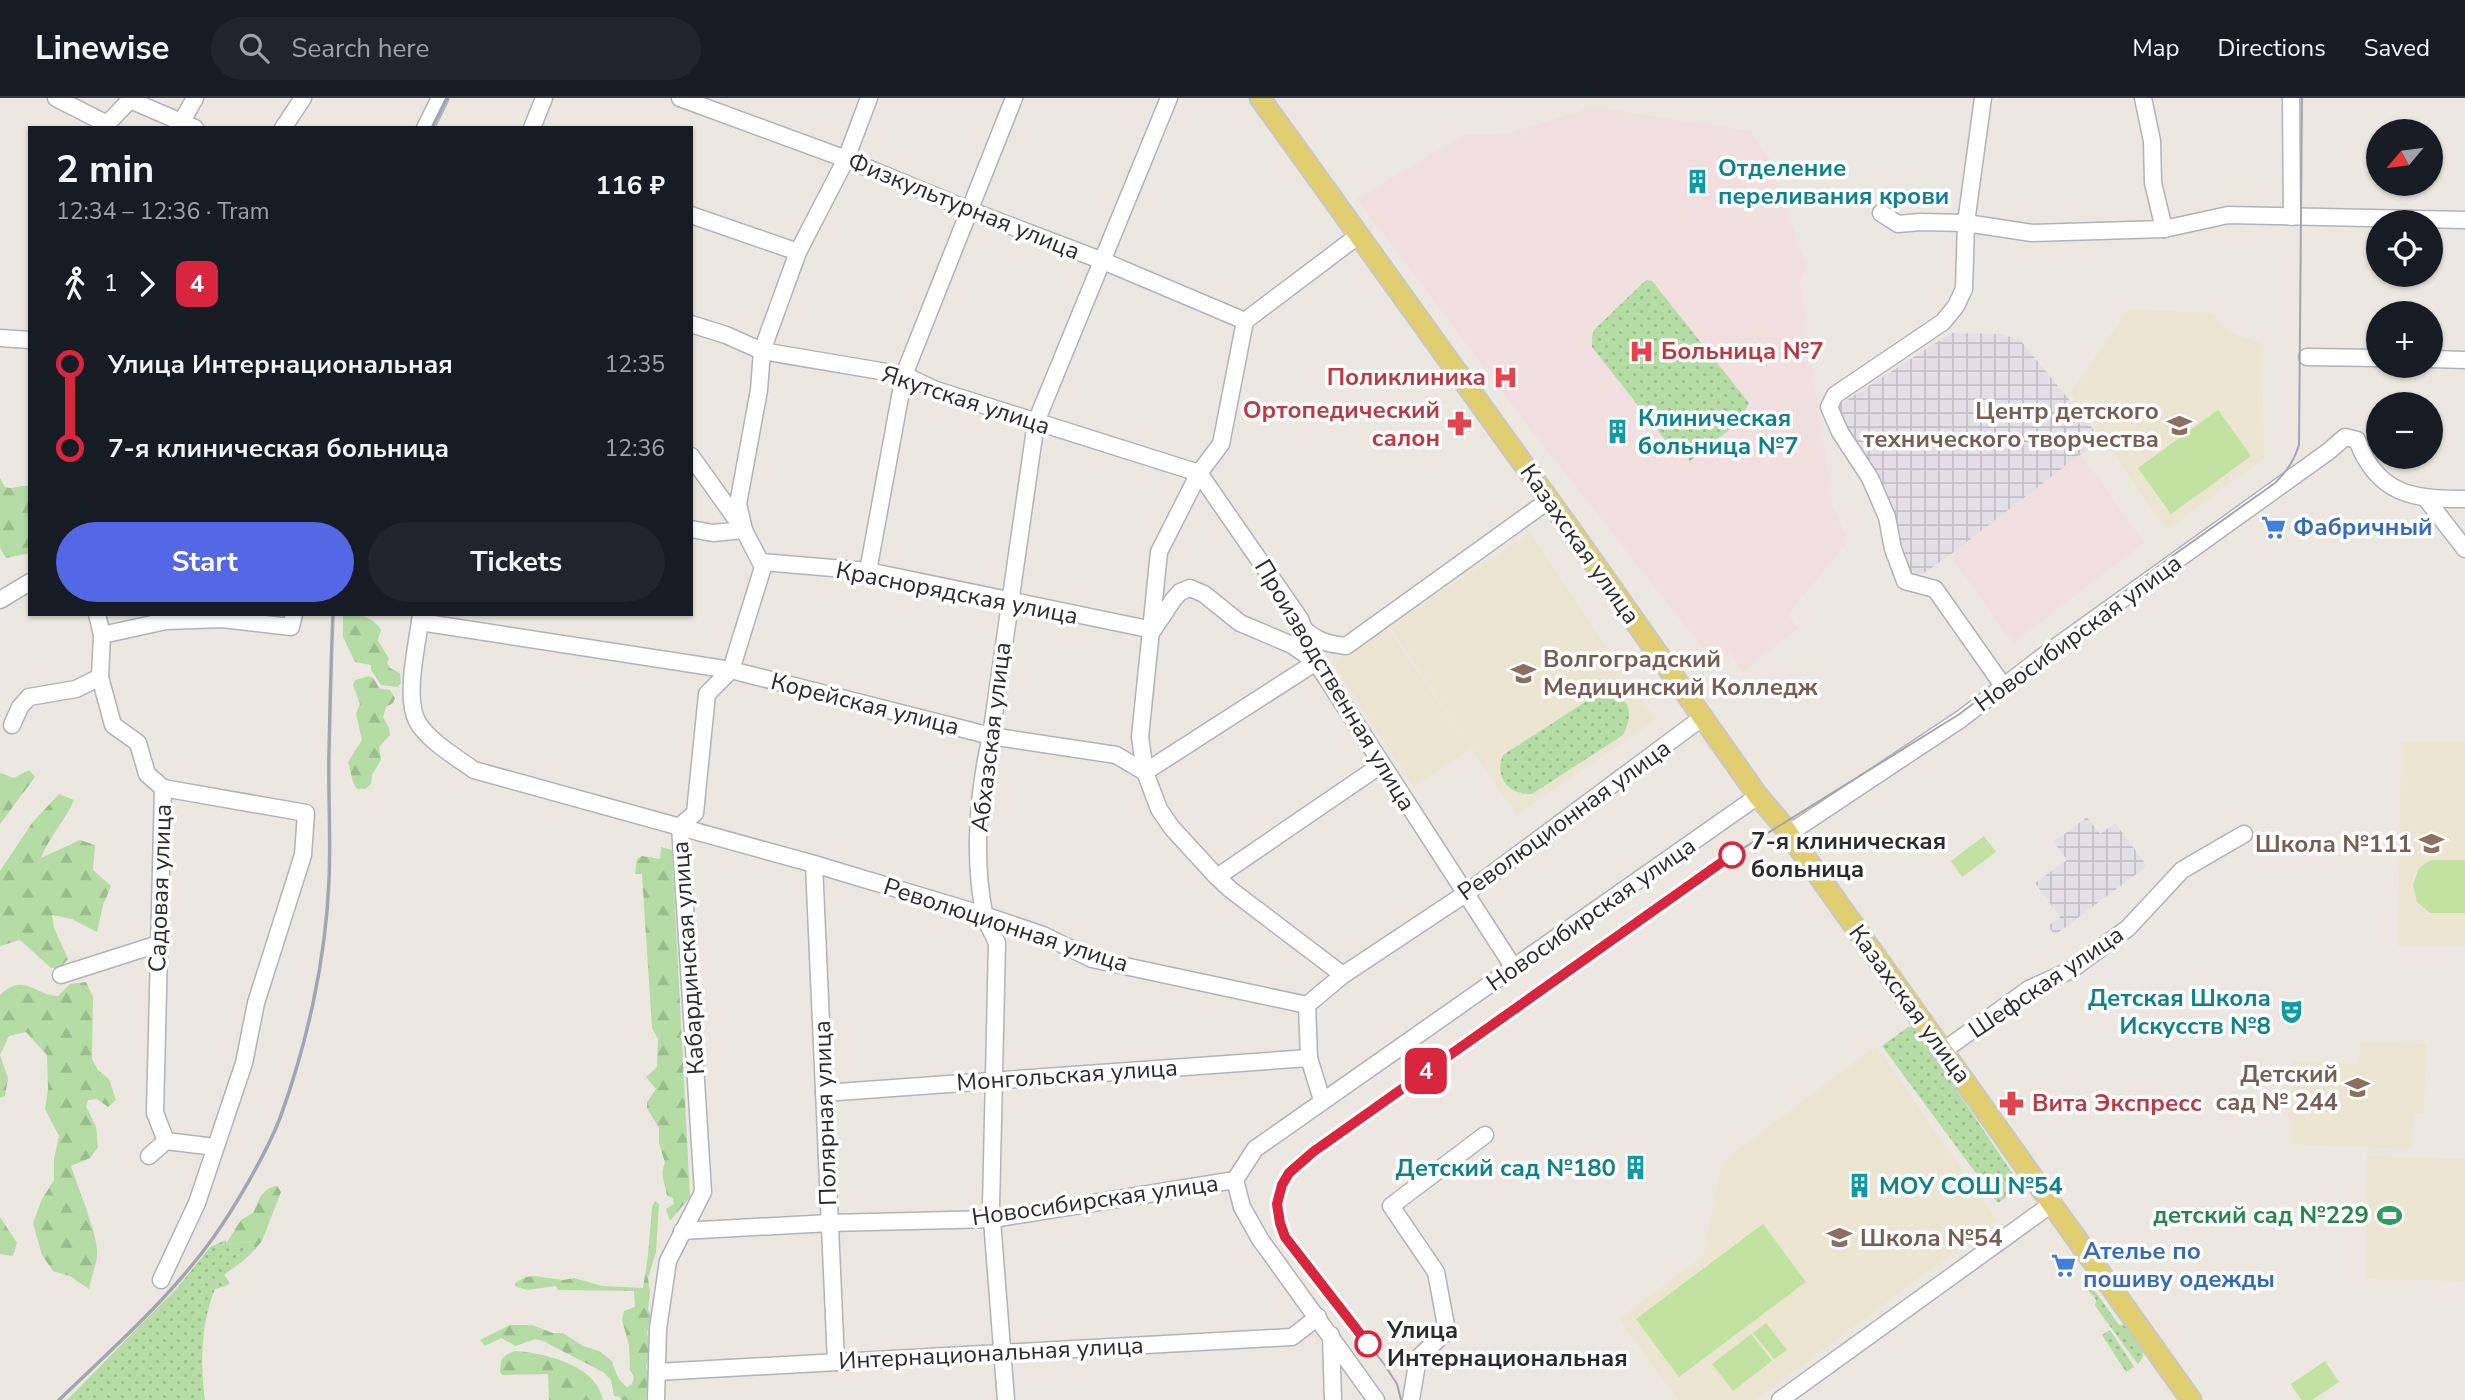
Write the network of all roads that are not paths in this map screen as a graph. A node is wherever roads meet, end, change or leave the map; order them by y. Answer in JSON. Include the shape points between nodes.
{"nodes":[{"id":1,"x":57,"y":98,"type":"edge"},
{"id":2,"x":195,"y":98,"type":"edge"},
{"id":3,"x":303,"y":98,"type":"edge"},
{"id":4,"x":440,"y":98,"type":"edge"},
{"id":5,"x":544,"y":98,"type":"edge"},
{"id":6,"x":680,"y":98,"type":"edge"},
{"id":7,"x":869,"y":98,"type":"edge"},
{"id":8,"x":1014,"y":98,"type":"edge"},
{"id":9,"x":1169,"y":98,"type":"edge"},
{"id":10,"x":1260,"y":98,"type":"edge"},
{"id":11,"x":1983,"y":98,"type":"edge"},
{"id":12,"x":2143,"y":98,"type":"edge"},
{"id":13,"x":2291,"y":98,"type":"edge"},
{"id":14,"x":130,"y":99,"type":"edge"},
{"id":15,"x":717,"y":105,"type":"edge"},
{"id":16,"x":188,"y":124,"type":"edge"},
{"id":17,"x":107,"y":126,"type":"edge"},
{"id":18,"x":284,"y":126,"type":"edge"},
{"id":19,"x":426,"y":126,"type":"edge"},
{"id":20,"x":533,"y":126,"type":"edge"},
{"id":21,"x":846,"y":159,"type":"junction"},
{"id":22,"x":969,"y":210,"type":"junction"},
{"id":23,"x":1881,"y":213,"type":"dead end"},
{"id":24,"x":693,"y":216,"type":"edge"},
{"id":25,"x":2292,"y":217,"type":"junction"},
{"id":26,"x":2465,"y":220,"type":"edge"},
{"id":27,"x":1966,"y":223,"type":"junction"},
{"id":28,"x":2164,"y":229,"type":"junction"},
{"id":29,"x":1359,"y":235,"type":"junction"},
{"id":30,"x":798,"y":251,"type":"junction"},
{"id":31,"x":1103,"y":261,"type":"junction"},
{"id":32,"x":1245,"y":321,"type":"junction"},
{"id":33,"x":693,"y":325,"type":"edge"},
{"id":34,"x":0,"y":338,"type":"edge"},
{"id":35,"x":28,"y":340,"type":"edge"},
{"id":36,"x":762,"y":351,"type":"junction"},
{"id":37,"x":2307,"y":357,"type":"dead end"},
{"id":38,"x":2366,"y":358,"type":"edge"},
{"id":39,"x":2443,"y":359,"type":"edge"},
{"id":40,"x":2465,"y":360,"type":"edge"},
{"id":41,"x":904,"y":375,"type":"junction"},
{"id":42,"x":1036,"y":422,"type":"junction"},
{"id":43,"x":693,"y":459,"type":"edge"},
{"id":44,"x":1199,"y":473,"type":"junction"},
{"id":45,"x":2465,"y":499,"type":"edge"},
{"id":46,"x":1549,"y":500,"type":"junction"},
{"id":47,"x":2427,"y":500,"type":"junction"},
{"id":48,"x":693,"y":529,"type":"edge"},
{"id":49,"x":744,"y":530,"type":"junction"},
{"id":50,"x":2465,"y":550,"type":"edge"},
{"id":51,"x":761,"y":562,"type":"junction"},
{"id":52,"x":868,"y":571,"type":"junction"},
{"id":53,"x":28,"y":583,"type":"edge"},
{"id":54,"x":0,"y":600,"type":"edge"},
{"id":55,"x":1009,"y":602,"type":"junction"},
{"id":56,"x":97,"y":616,"type":"edge"},
{"id":57,"x":294,"y":616,"type":"edge"},
{"id":58,"x":420,"y":618,"type":"edge"},
{"id":59,"x":1303,"y":628,"type":"junction"},
{"id":60,"x":1153,"y":630,"type":"junction"},
{"id":61,"x":102,"y":635,"type":"junction"},
{"id":62,"x":1315,"y":662,"type":"junction"},
{"id":63,"x":731,"y":670,"type":"junction"},
{"id":64,"x":100,"y":677,"type":"junction"},
{"id":65,"x":2004,"y":687,"type":"junction"},
{"id":66,"x":1703,"y":717,"type":"junction"},
{"id":67,"x":12,"y":725,"type":"dead end"},
{"id":68,"x":991,"y":736,"type":"junction"},
{"id":69,"x":1381,"y":765,"type":"junction"},
{"id":70,"x":1145,"y":772,"type":"junction"},
{"id":71,"x":163,"y":788,"type":"junction"},
{"id":72,"x":1758,"y":796,"type":"junction"},
{"id":73,"x":680,"y":826,"type":"junction"},
{"id":74,"x":1788,"y":834,"type":"junction"},
{"id":75,"x":2244,"y":834,"type":"dead end"},
{"id":76,"x":814,"y":864,"type":"junction"},
{"id":77,"x":1217,"y":877,"type":"junction"},
{"id":78,"x":1465,"y":894,"type":"junction"},
{"id":79,"x":984,"y":915,"type":"junction"},
{"id":80,"x":158,"y":944,"type":"junction"},
{"id":81,"x":1514,"y":968,"type":"junction"},
{"id":82,"x":61,"y":975,"type":"dead end"},
{"id":83,"x":1343,"y":975,"type":"junction"},
{"id":84,"x":1307,"y":1005,"type":"junction"},
{"id":85,"x":1943,"y":1051,"type":"junction"},
{"id":86,"x":1309,"y":1058,"type":"junction"},
{"id":87,"x":993,"y":1081,"type":"junction"},
{"id":88,"x":824,"y":1093,"type":"junction"},
{"id":89,"x":1322,"y":1100,"type":"junction"},
{"id":90,"x":1485,"y":1135,"type":"dead end"},
{"id":91,"x":166,"y":1141,"type":"junction"},
{"id":92,"x":215,"y":1147,"type":"junction"},
{"id":93,"x":149,"y":1156,"type":"dead end"},
{"id":94,"x":1235,"y":1180,"type":"junction"},
{"id":95,"x":2053,"y":1203,"type":"junction"},
{"id":96,"x":993,"y":1219,"type":"junction"},
{"id":97,"x":830,"y":1223,"type":"junction"},
{"id":98,"x":682,"y":1231,"type":"junction"},
{"id":99,"x":160,"y":1280,"type":"dead end"},
{"id":100,"x":1318,"y":1317,"type":"junction"},
{"id":101,"x":1331,"y":1335,"type":"junction"},
{"id":102,"x":1001,"y":1353,"type":"junction"},
{"id":103,"x":836,"y":1362,"type":"junction"},
{"id":104,"x":657,"y":1372,"type":"junction"},
{"id":105,"x":656,"y":1400,"type":"edge"},
{"id":106,"x":1006,"y":1400,"type":"edge"},
{"id":107,"x":1333,"y":1400,"type":"edge"},
{"id":108,"x":1376,"y":1400,"type":"edge"},
{"id":109,"x":1411,"y":1400,"type":"edge"},
{"id":110,"x":1780,"y":1400,"type":"edge"},
{"id":111,"x":2192,"y":1400,"type":"edge"}],
"edges":[{"from":1,"to":17,"type":"street"},
{"from":2,"to":16,"type":"street"},
{"from":3,"to":18,"type":"street"},
{"from":4,"to":19,"type":"street"},
{"from":5,"to":20,"type":"street"},
{"from":6,"to":15,"type":"street","name":"Физкультурная улица"},
{"from":7,"to":21,"type":"street"},
{"from":8,"to":22,"type":"street"},
{"from":9,"to":31,"type":"street","name":"Абхазская улица"},
{"from":10,"to":29,"type":"main road","name":"Казахская улица"},
{"from":11,"to":27,"type":"street"},
{"from":12,"to":28,"type":"street","via":[[2152,141],[2153,183]]},
{"from":13,"to":25,"type":"street"},
{"from":14,"to":16,"type":"street"},
{"from":14,"to":17,"type":"street"},
{"from":15,"to":21,"type":"street","name":"Физкультурная улица"},
{"from":21,"to":22,"type":"street","name":"Физкультурная улица"},
{"from":21,"to":30,"type":"street"},
{"from":22,"to":31,"type":"street","name":"Физкультурная улица"},
{"from":22,"to":41,"type":"street"},
{"from":23,"to":27,"type":"street","via":[[1898,224]]},
{"from":24,"to":30,"type":"street"},
{"from":25,"to":26,"type":"street"},
{"from":25,"to":28,"type":"street","via":[[2228,215]]},
{"from":27,"to":28,"type":"street","via":[[2032,233]]},
{"from":27,"to":65,"type":"street","via":[[1964,289],[1956,306],[1943,323],[1835,395],[1829,407],[1870,478],[1887,517],[1905,581],[1934,589]]},
{"from":29,"to":32,"type":"street"},
{"from":29,"to":46,"type":"main road","name":"Казахская улица"},
{"from":30,"to":36,"type":"street"},
{"from":31,"to":32,"type":"street","name":"Физкультурная улица"},
{"from":31,"to":42,"type":"street","name":"Абхазская улица"},
{"from":32,"to":44,"type":"street","via":[[1221,444]]},
{"from":33,"to":36,"type":"street","name":"Якутская улица"},
{"from":34,"to":35,"type":"street"},
{"from":36,"to":41,"type":"street","name":"Якутская улица"},
{"from":36,"to":49,"type":"street","via":[[738,504]]},
{"from":37,"to":38,"type":"street"},
{"from":39,"to":40,"type":"street"},
{"from":41,"to":42,"type":"street","name":"Якутская улица"},
{"from":41,"to":52,"type":"street"},
{"from":42,"to":44,"type":"street","name":"Якутская улица"},
{"from":42,"to":55,"type":"street","name":"Абхазская улица"},
{"from":43,"to":49,"type":"street"},
{"from":44,"to":59,"type":"street","name":"Производственная улица"},
{"from":44,"to":60,"type":"street","via":[[1159,552]]},
{"from":45,"to":47,"type":"street"},
{"from":46,"to":59,"type":"street","via":[[1346,646],[1313,638]]},
{"from":46,"to":66,"type":"main road","name":"Казахская улица"},
{"from":47,"to":50,"type":"street"},
{"from":47,"to":65,"type":"street","name":"Новосибирская улица","via":[[2387,486],[2363,456],[2357,440],[2345,438]]},
{"from":48,"to":49,"type":"street"},
{"from":49,"to":51,"type":"street"},
{"from":51,"to":52,"type":"street","name":"Краснорядская улица"},
{"from":51,"to":63,"type":"street","name":"Кабардинская улица"},
{"from":52,"to":55,"type":"street","name":"Краснорядская улица"},
{"from":53,"to":54,"type":"street"},
{"from":55,"to":60,"type":"street","name":"Краснорядская улица"},
{"from":55,"to":68,"type":"street","name":"Абхазская улица"},
{"from":56,"to":61,"type":"street","name":"Садовая улица"},
{"from":57,"to":61,"type":"street","via":[[291,627],[222,619],[166,621]]},
{"from":58,"to":63,"type":"street","name":"Корейская улица"},
{"from":58,"to":73,"type":"street","via":[[411,690],[417,721],[436,742],[474,770]]},
{"from":59,"to":62,"type":"street","name":"Производственная улица"},
{"from":60,"to":62,"type":"street","via":[[1180,592],[1190,588],[1240,623],[1292,645]]},
{"from":60,"to":70,"type":"street","via":[[1140,737]]},
{"from":61,"to":64,"type":"street","name":"Садовая улица"},
{"from":62,"to":69,"type":"street","name":"Производственная улица"},
{"from":62,"to":70,"type":"street"},
{"from":63,"to":68,"type":"street","name":"Корейская улица"},
{"from":63,"to":73,"type":"street","name":"Кабардинская улица","via":[[707,694],[695,813]]},
{"from":64,"to":67,"type":"street","via":[[76,689],[29,697]]},
{"from":64,"to":71,"type":"street","name":"Садовая улица","via":[[113,725],[138,743],[147,774]]},
{"from":65,"to":74,"type":"street","name":"Новосибирская улица"},
{"from":66,"to":72,"type":"main road","name":"Казахская улица"},
{"from":66,"to":78,"type":"street","name":"Революционная улица"},
{"from":68,"to":70,"type":"street","name":"Корейская улица","via":[[1116,755]]},
{"from":68,"to":79,"type":"street","name":"Абхазская улица","via":[[982,773],[977,838]]},
{"from":69,"to":77,"type":"street"},
{"from":69,"to":78,"type":"street","name":"Производственная улица"},
{"from":70,"to":77,"type":"street","via":[[1172,828]]},
{"from":71,"to":80,"type":"street","name":"Садовая улица"},
{"from":71,"to":92,"type":"street","via":[[306,813],[303,855],[256,1003],[244,1063]]},
{"from":72,"to":74,"type":"main road","name":"Казахская улица"},
{"from":72,"to":81,"type":"street","name":"Новосибирская улица"},
{"from":73,"to":76,"type":"street","name":"Революционная улица"},
{"from":73,"to":98,"type":"street","name":"Кабардинская улица","via":[[703,1192]]},
{"from":74,"to":85,"type":"main road","name":"Казахская улица"},
{"from":75,"to":85,"type":"street","name":"Шефская улица","via":[[2182,870],[2127,928],[2071,970],[2029,989]]},
{"from":76,"to":79,"type":"street","name":"Революционная улица"},
{"from":76,"to":88,"type":"street","name":"Полярная улица"},
{"from":77,"to":83,"type":"street"},
{"from":78,"to":81,"type":"street","name":"Производственная улица"},
{"from":78,"to":83,"type":"street","name":"Революционная улица"},
{"from":79,"to":84,"type":"street","name":"Революционная улица","via":[[1043,935],[1092,959]]},
{"from":79,"to":87,"type":"street","name":"Абхазская улица","via":[[997,943]]},
{"from":80,"to":82,"type":"street"},
{"from":80,"to":91,"type":"street","name":"Садовая улица","via":[[155,1113]]},
{"from":81,"to":89,"type":"street","name":"Новосибирская улица"},
{"from":83,"to":84,"type":"street","name":"Революционная улица"},
{"from":84,"to":86,"type":"street"},
{"from":85,"to":95,"type":"main road","name":"Казахская улица"},
{"from":86,"to":87,"type":"street","name":"Монгольская улица"},
{"from":86,"to":89,"type":"street"},
{"from":87,"to":88,"type":"street","name":"Монгольская улица"},
{"from":87,"to":96,"type":"street","name":"Абхазская улица"},
{"from":88,"to":97,"type":"street","name":"Полярная улица"},
{"from":89,"to":94,"type":"street","name":"Новосибирская улица","via":[[1255,1149]]},
{"from":90,"to":109,"type":"street","via":[[1391,1206],[1436,1272],[1447,1331],[1418,1358]]},
{"from":91,"to":92,"type":"street"},
{"from":91,"to":93,"type":"street"},
{"from":92,"to":99,"type":"street","via":[[197,1203]]},
{"from":94,"to":96,"type":"street","name":"Новосибирская улица"},
{"from":94,"to":100,"type":"street","via":[[1242,1207],[1260,1239]]},
{"from":95,"to":110,"type":"street"},
{"from":95,"to":111,"type":"main road","name":"Казахская улица"},
{"from":96,"to":97,"type":"street","name":"Новосибирская улица"},
{"from":96,"to":102,"type":"street","name":"Абхазская улица"},
{"from":97,"to":98,"type":"street","name":"Новосибирская улица"},
{"from":97,"to":103,"type":"street","name":"Полярная улица"},
{"from":98,"to":104,"type":"street","name":"Кабардинская улица","via":[[668,1261]]},
{"from":100,"to":101,"type":"street"},
{"from":100,"to":102,"type":"street","name":"Интернациональная улица","via":[[1292,1337]]},
{"from":101,"to":107,"type":"street"},
{"from":101,"to":108,"type":"street"},
{"from":102,"to":103,"type":"street","name":"Интернациональная улица"},
{"from":102,"to":106,"type":"street","name":"Абхазская улица"},
{"from":103,"to":104,"type":"street","name":"Интернациональная улица"},
{"from":104,"to":105,"type":"street","name":"Кабардинская улица"}]}
